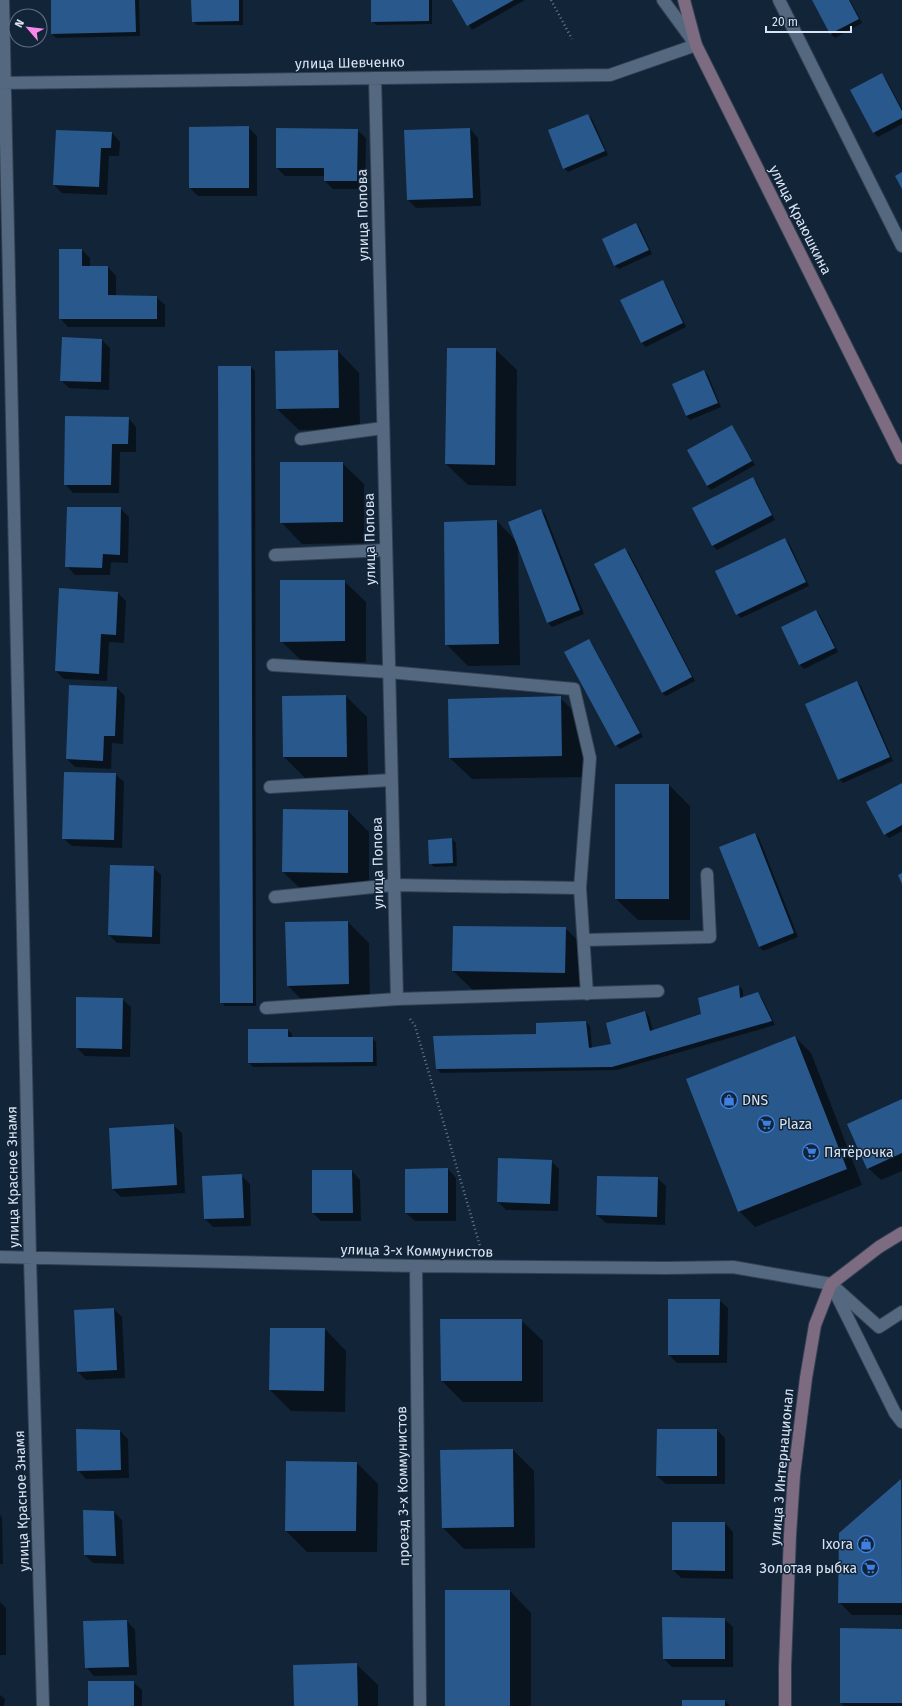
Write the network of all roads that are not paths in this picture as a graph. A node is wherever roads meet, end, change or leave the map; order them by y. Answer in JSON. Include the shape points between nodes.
{"nodes":[{"id":1,"x":3,"y":0,"type":"edge"},
{"id":2,"x":663,"y":0,"type":"edge"},
{"id":3,"x":684,"y":0,"type":"edge"},
{"id":4,"x":779,"y":0,"type":"edge"},
{"id":5,"x":696,"y":45,"type":"junction"},
{"id":6,"x":375,"y":78,"type":"junction"},
{"id":7,"x":3,"y":83,"type":"edge"},
{"id":8,"x":902,"y":246,"type":"edge"},
{"id":9,"x":383,"y":428,"type":"junction"},
{"id":10,"x":301,"y":439,"type":"dead end"},
{"id":11,"x":902,"y":458,"type":"edge"},
{"id":12,"x":386,"y":550,"type":"junction"},
{"id":13,"x":275,"y":555,"type":"dead end"},
{"id":14,"x":273,"y":665,"type":"dead end"},
{"id":15,"x":389,"y":672,"type":"junction"},
{"id":16,"x":391,"y":780,"type":"junction"},
{"id":17,"x":270,"y":787,"type":"dead end"},
{"id":18,"x":707,"y":874,"type":"dead end"},
{"id":19,"x":394,"y":885,"type":"junction"},
{"id":20,"x":580,"y":888,"type":"junction"},
{"id":21,"x":275,"y":897,"type":"dead end"},
{"id":22,"x":584,"y":940,"type":"junction"},
{"id":23,"x":658,"y":992,"type":"dead end"},
{"id":24,"x":587,"y":994,"type":"junction"},
{"id":25,"x":396,"y":999,"type":"junction"},
{"id":26,"x":266,"y":1008,"type":"dead end"},
{"id":27,"x":902,"y":1233,"type":"edge"},
{"id":28,"x":0,"y":1257,"type":"edge"},
{"id":29,"x":30,"y":1258,"type":"junction"},
{"id":30,"x":416,"y":1266,"type":"junction"},
{"id":31,"x":831,"y":1284,"type":"junction"},
{"id":32,"x":902,"y":1312,"type":"edge"},
{"id":33,"x":900,"y":1414,"type":"edge"},
{"id":34,"x":43,"y":1706,"type":"edge"},
{"id":35,"x":420,"y":1706,"type":"edge"},
{"id":36,"x":785,"y":1706,"type":"edge"}],
"edges":[{"from":1,"to":7,"type":"street","name":"улица Красное Знамя"},
{"from":2,"to":5,"type":"street","name":"улица Краюшкина"},
{"from":3,"to":5,"type":"main road"},
{"from":4,"to":8,"type":"street"},
{"from":5,"to":6,"type":"street","name":"улица Шевченко","via":[[610,75]]},
{"from":5,"to":11,"type":"main road","name":"улица Краюшкина"},
{"from":6,"to":7,"type":"street","name":"улица Шевченко"},
{"from":6,"to":9,"type":"street","name":"улица Попова"},
{"from":7,"to":29,"type":"street","name":"улица Красное Знамя"},
{"from":9,"to":10,"type":"street"},
{"from":9,"to":12,"type":"street","name":"улица Попова"},
{"from":12,"to":13,"type":"street"},
{"from":12,"to":15,"type":"street","name":"улица Попова"},
{"from":14,"to":15,"type":"street"},
{"from":15,"to":16,"type":"street","name":"улица Попова"},
{"from":15,"to":20,"type":"street","via":[[574,689],[590,758]]},
{"from":16,"to":17,"type":"street"},
{"from":16,"to":19,"type":"street","name":"улица Попова"},
{"from":18,"to":22,"type":"street","via":[[710,937]]},
{"from":19,"to":20,"type":"street"},
{"from":19,"to":21,"type":"street"},
{"from":19,"to":25,"type":"street","name":"улица Попова"},
{"from":20,"to":22,"type":"street"},
{"from":22,"to":24,"type":"street"},
{"from":23,"to":24,"type":"street"},
{"from":24,"to":25,"type":"street"},
{"from":25,"to":26,"type":"street"},
{"from":27,"to":31,"type":"main road","via":[[879,1247]]},
{"from":28,"to":29,"type":"street","name":"улица 3-х Коммунистов"},
{"from":29,"to":30,"type":"street","name":"улица 3-х Коммунистов"},
{"from":29,"to":34,"type":"street","name":"улица Красное Знамя"},
{"from":30,"to":31,"type":"street","name":"улица 3-х Коммунистов","via":[[733,1267]]},
{"from":30,"to":35,"type":"street","name":"проезд 3-х Коммунистов"},
{"from":31,"to":32,"type":"street","via":[[879,1327]]},
{"from":31,"to":33,"type":"street"},
{"from":31,"to":36,"type":"main road","name":"улица 3 Интернационал","via":[[815,1325],[794,1475]]}]}
